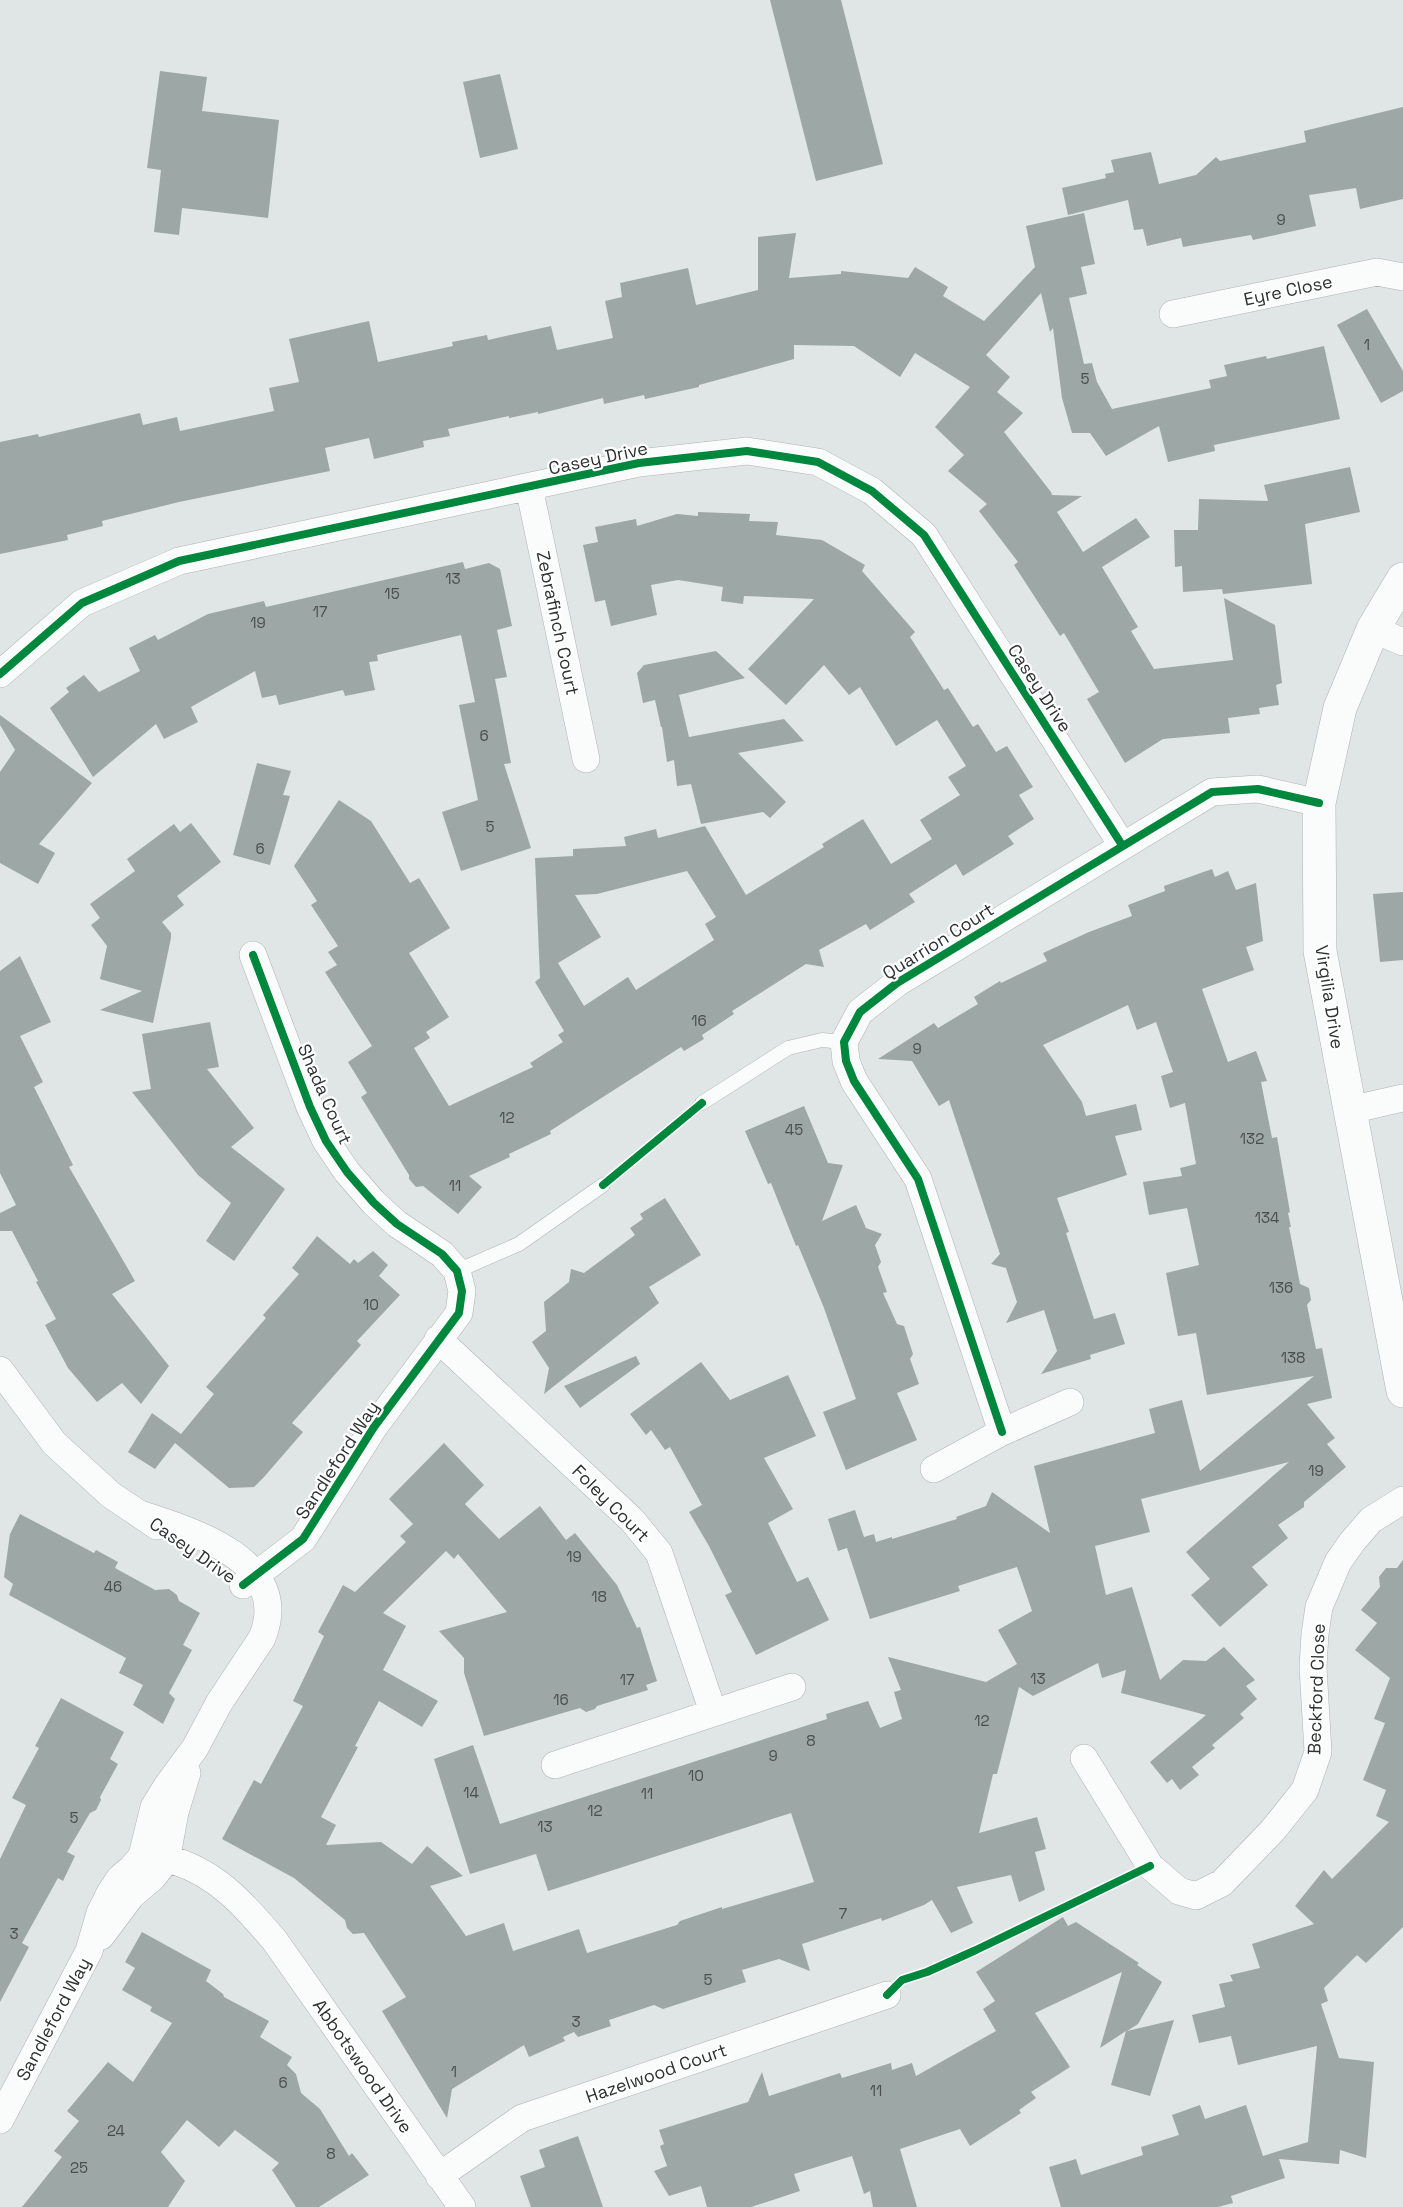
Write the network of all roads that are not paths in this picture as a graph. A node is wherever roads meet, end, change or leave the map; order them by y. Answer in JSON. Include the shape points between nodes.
{"nodes":[{"id":1,"x":1403,"y":277,"type":"edge"},
{"id":2,"x":1173,"y":314,"type":"dead end"},
{"id":3,"x":529,"y":487,"type":"junction"},
{"id":4,"x":1403,"y":579,"type":"edge"},
{"id":5,"x":1373,"y":629,"type":"junction"},
{"id":6,"x":1403,"y":642,"type":"edge"},
{"id":7,"x":0,"y":674,"type":"edge"},
{"id":8,"x":586,"y":759,"type":"dead end"},
{"id":9,"x":1319,"y":803,"type":"junction"},
{"id":10,"x":1122,"y":845,"type":"junction"},
{"id":11,"x":253,"y":954,"type":"dead end"},
{"id":12,"x":844,"y":1042,"type":"junction"},
{"id":13,"x":1403,"y":1098,"type":"edge"},
{"id":14,"x":702,"y":1103,"type":"dead end"},
{"id":15,"x":1350,"y":1110,"type":"junction"},
{"id":16,"x":603,"y":1185,"type":"dead end"},
{"id":17,"x":457,"y":1271,"type":"junction"},
{"id":18,"x":438,"y":1339,"type":"junction"},
{"id":19,"x":1,"y":1376,"type":"edge"},
{"id":20,"x":1403,"y":1391,"type":"edge"},
{"id":21,"x":1070,"y":1402,"type":"dead end"},
{"id":22,"x":1002,"y":1432,"type":"junction"},
{"id":23,"x":934,"y":1469,"type":"dead end"},
{"id":24,"x":1403,"y":1500,"type":"edge"},
{"id":25,"x":250,"y":1580,"type":"junction"},
{"id":26,"x":792,"y":1687,"type":"dead end"},
{"id":27,"x":713,"y":1712,"type":"junction"},
{"id":28,"x":1084,"y":1758,"type":"dead end"},
{"id":29,"x":555,"y":1765,"type":"dead end"},
{"id":30,"x":156,"y":1861,"type":"junction"},
{"id":31,"x":886,"y":1995,"type":"dead end"},
{"id":32,"x":0,"y":2120,"type":"edge"},
{"id":33,"x":439,"y":2176,"type":"junction"},
{"id":34,"x":462,"y":2207,"type":"edge"}],
"edges":[{"from":1,"to":2,"type":"street","name":"Eyre Close","via":[[1377,272]]},
{"from":3,"to":7,"type":"street","name":"Casey Drive","via":[[179,561],[82,603]]},
{"from":3,"to":8,"type":"street","name":"Zebrafinch Court"},
{"from":3,"to":10,"type":"street","name":"Casey Drive","via":[[639,463],[747,451],[818,462],[872,491],[924,535]]},
{"from":4,"to":5,"type":"street","name":"Virgilia Drive"},
{"from":5,"to":6,"type":"street"},
{"from":5,"to":9,"type":"street","name":"Virgilia Drive","via":[[1340,708]]},
{"from":9,"to":10,"type":"street","name":"Quarrion Court","via":[[1258,789],[1212,792]]},
{"from":9,"to":15,"type":"street","name":"Virgilia Drive","via":[[1320,951]]},
{"from":10,"to":12,"type":"street","name":"Quarrion Court","via":[[897,983],[860,1011]]},
{"from":11,"to":17,"type":"street","name":"Shada Court","via":[[326,1141],[374,1203],[442,1254]]},
{"from":12,"to":14,"type":"lane","via":[[822,1040],[788,1048]]},
{"from":12,"to":22,"type":"street","via":[[854,1081],[918,1179]]},
{"from":13,"to":15,"type":"street"},
{"from":15,"to":20,"type":"street","name":"Virgilia Drive"},
{"from":16,"to":17,"type":"lane","via":[[519,1244]]},
{"from":17,"to":18,"type":"street","name":"Sandleford Way","via":[[462,1291],[459,1313]]},
{"from":18,"to":25,"type":"street","name":"Sandleford Way","via":[[374,1427],[303,1539]]},
{"from":18,"to":27,"type":"street","name":"Foley Court","via":[[632,1520],[659,1552]]},
{"from":19,"to":25,"type":"street","name":"Casey Drive","via":[[54,1443],[111,1495],[189,1549]]},
{"from":21,"to":22,"type":"street"},
{"from":22,"to":23,"type":"street"},
{"from":24,"to":28,"type":"street","name":"Beckford Close","via":[[1371,1520],[1352,1542],[1338,1562],[1319,1607],[1313,1667],[1318,1752],[1305,1790],[1222,1883],[1196,1896],[1179,1891],[1150,1866]]},
{"from":25,"to":30,"type":"street","name":"Sandleford Way","via":[[252,1615],[219,1703],[195,1748],[154,1807]]},
{"from":26,"to":27,"type":"street"},
{"from":27,"to":29,"type":"street"},
{"from":30,"to":32,"type":"street","name":"Sandleford Way","via":[[153,1877],[131,1896],[89,1951]]},
{"from":30,"to":33,"type":"street","name":"Abbotswood Drive","via":[[262,1926]]},
{"from":31,"to":33,"type":"street","name":"Hazelwood Court","via":[[522,2118]]},
{"from":33,"to":34,"type":"street","name":"Abbotswood Drive"}]}
